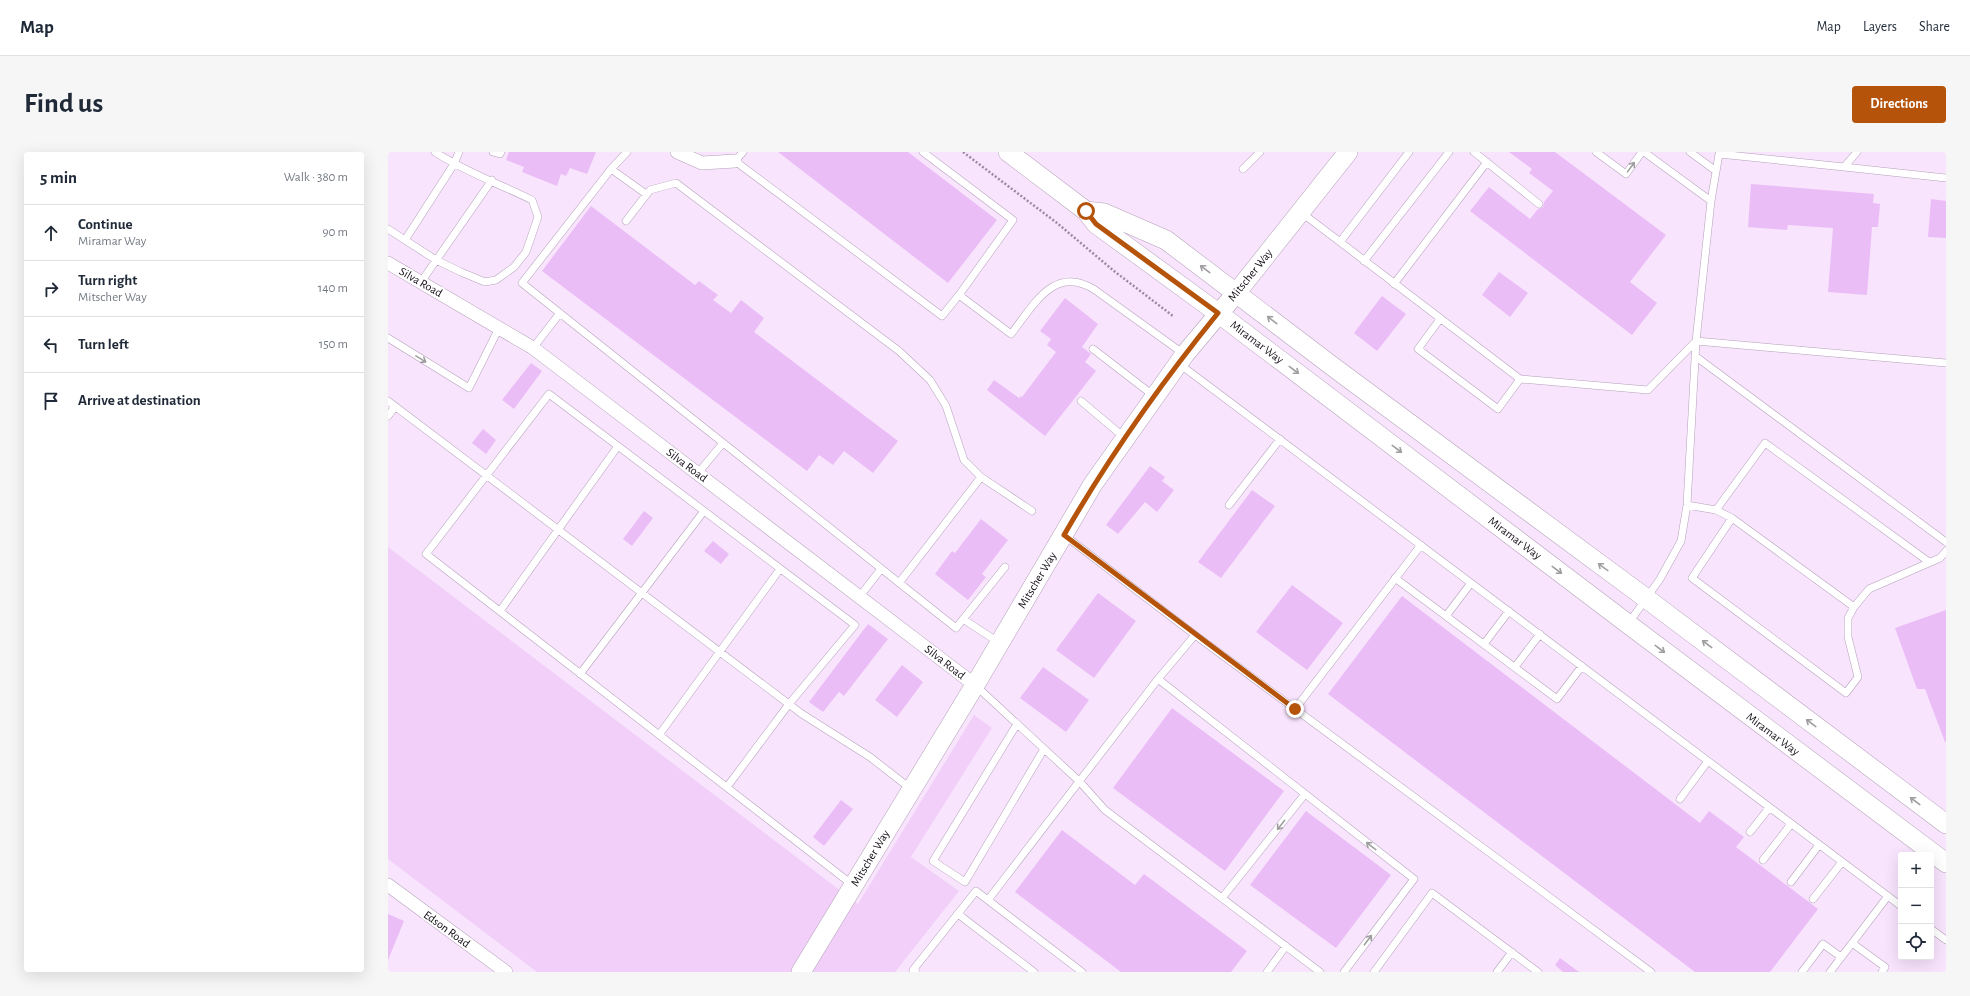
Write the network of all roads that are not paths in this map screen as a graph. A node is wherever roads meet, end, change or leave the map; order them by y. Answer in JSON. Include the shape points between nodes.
{"nodes":[{"id":1,"x":436,"y":152,"type":"edge"},
{"id":2,"x":459,"y":152,"type":"edge"},
{"id":3,"x":493,"y":152,"type":"edge"},
{"id":4,"x":501,"y":152,"type":"edge"},
{"id":5,"x":628,"y":152,"type":"edge"},
{"id":6,"x":677,"y":152,"type":"edge"},
{"id":7,"x":923,"y":152,"type":"edge"},
{"id":8,"x":1008,"y":152,"type":"edge"},
{"id":9,"x":1260,"y":152,"type":"edge"},
{"id":10,"x":1348,"y":152,"type":"edge"},
{"id":11,"x":1409,"y":152,"type":"edge"},
{"id":12,"x":1449,"y":152,"type":"edge"},
{"id":13,"x":1474,"y":152,"type":"edge"},
{"id":14,"x":1596,"y":152,"type":"edge"},
{"id":15,"x":1643,"y":152,"type":"edge"},
{"id":16,"x":1690,"y":152,"type":"edge"},
{"id":17,"x":1857,"y":152,"type":"edge"},
{"id":18,"x":1719,"y":153,"type":"edge"},
{"id":19,"x":739,"y":157,"type":"edge"},
{"id":20,"x":1487,"y":162,"type":"junction"},
{"id":21,"x":454,"y":164,"type":"junction"},
{"id":22,"x":611,"y":168,"type":"junction"},
{"id":23,"x":1844,"y":168,"type":"junction"},
{"id":24,"x":1243,"y":170,"type":"dead end"},
{"id":25,"x":1716,"y":171,"type":"junction"},
{"id":26,"x":1946,"y":178,"type":"edge"},
{"id":27,"x":492,"y":180,"type":"junction"},
{"id":28,"x":646,"y":194,"type":"junction"},
{"id":29,"x":1711,"y":201,"type":"junction"},
{"id":30,"x":1539,"y":204,"type":"dead end"},
{"id":31,"x":1086,"y":211,"type":"junction"},
{"id":32,"x":1301,"y":212,"type":"junction"},
{"id":33,"x":626,"y":221,"type":"dead end"},
{"id":34,"x":388,"y":229,"type":"edge"},
{"id":35,"x":405,"y":240,"type":"junction"},
{"id":36,"x":1340,"y":242,"type":"junction"},
{"id":37,"x":436,"y":260,"type":"junction"},
{"id":38,"x":1364,"y":261,"type":"junction"},
{"id":39,"x":388,"y":263,"type":"edge"},
{"id":40,"x":421,"y":282,"type":"junction"},
{"id":41,"x":1394,"y":284,"type":"junction"},
{"id":42,"x":1236,"y":292,"type":"junction"},
{"id":43,"x":959,"y":295,"type":"junction"},
{"id":44,"x":560,"y":313,"type":"junction"},
{"id":45,"x":1218,"y":313,"type":"junction"},
{"id":46,"x":1440,"y":319,"type":"junction"},
{"id":47,"x":499,"y":328,"type":"junction"},
{"id":48,"x":388,"y":338,"type":"edge"},
{"id":49,"x":1696,"y":341,"type":"junction"},
{"id":50,"x":533,"y":348,"type":"junction"},
{"id":51,"x":1093,"y":349,"type":"dead end"},
{"id":52,"x":1695,"y":356,"type":"junction"},
{"id":53,"x":1181,"y":358,"type":"junction"},
{"id":54,"x":1946,"y":363,"type":"edge"},
{"id":55,"x":1520,"y":379,"type":"junction"},
{"id":56,"x":1154,"y":396,"type":"junction"},
{"id":57,"x":388,"y":401,"type":"edge"},
{"id":58,"x":1081,"y":401,"type":"dead end"},
{"id":59,"x":395,"y":406,"type":"junction"},
{"id":60,"x":388,"y":416,"type":"edge"},
{"id":61,"x":1125,"y":438,"type":"junction"},
{"id":62,"x":1280,"y":439,"type":"junction"},
{"id":63,"x":723,"y":443,"type":"junction"},
{"id":64,"x":618,"y":446,"type":"junction"},
{"id":65,"x":698,"y":473,"type":"junction"},
{"id":66,"x":487,"y":476,"type":"junction"},
{"id":67,"x":981,"y":477,"type":"junction"},
{"id":68,"x":1229,"y":505,"type":"dead end"},
{"id":69,"x":1686,"y":505,"type":"junction"},
{"id":70,"x":1716,"y":510,"type":"junction"},
{"id":71,"x":1032,"y":511,"type":"dead end"},
{"id":72,"x":704,"y":512,"type":"junction"},
{"id":73,"x":1732,"y":518,"type":"junction"},
{"id":74,"x":560,"y":530,"type":"junction"},
{"id":75,"x":1064,"y":535,"type":"junction"},
{"id":76,"x":1946,"y":542,"type":"edge"},
{"id":77,"x":1421,"y":545,"type":"junction"},
{"id":78,"x":1946,"y":550,"type":"edge"},
{"id":79,"x":1929,"y":562,"type":"junction"},
{"id":80,"x":1005,"y":567,"type":"dead end"},
{"id":81,"x":780,"y":569,"type":"junction"},
{"id":82,"x":881,"y":569,"type":"junction"},
{"id":83,"x":1395,"y":578,"type":"junction"},
{"id":84,"x":1471,"y":582,"type":"junction"},
{"id":85,"x":899,"y":583,"type":"junction"},
{"id":86,"x":642,"y":591,"type":"junction"},
{"id":87,"x":860,"y":596,"type":"junction"},
{"id":88,"x":1647,"y":599,"type":"junction"},
{"id":89,"x":1854,"y":607,"type":"junction"},
{"id":90,"x":500,"y":611,"type":"junction"},
{"id":91,"x":1509,"y":611,"type":"junction"},
{"id":92,"x":1446,"y":616,"type":"junction"},
{"id":93,"x":963,"y":619,"type":"junction"},
{"id":94,"x":1628,"y":624,"type":"junction"},
{"id":95,"x":1540,"y":634,"type":"junction"},
{"id":96,"x":1195,"y":635,"type":"junction"},
{"id":97,"x":999,"y":643,"type":"junction"},
{"id":98,"x":1484,"y":644,"type":"junction"},
{"id":99,"x":720,"y":651,"type":"junction"},
{"id":100,"x":1582,"y":666,"type":"junction"},
{"id":101,"x":1515,"y":668,"type":"junction"},
{"id":102,"x":580,"y":674,"type":"junction"},
{"id":103,"x":1158,"y":679,"type":"junction"},
{"id":104,"x":975,"y":685,"type":"junction"},
{"id":105,"x":789,"y":704,"type":"junction"},
{"id":106,"x":1295,"y":709,"type":"junction"},
{"id":107,"x":1017,"y":724,"type":"junction"},
{"id":108,"x":659,"y":735,"type":"junction"},
{"id":109,"x":1044,"y":749,"type":"junction"},
{"id":110,"x":1708,"y":761,"type":"junction"},
{"id":111,"x":1080,"y":782,"type":"junction"},
{"id":112,"x":727,"y":787,"type":"junction"},
{"id":113,"x":912,"y":789,"type":"junction"},
{"id":114,"x":1305,"y":794,"type":"junction"},
{"id":115,"x":1680,"y":799,"type":"dead end"},
{"id":116,"x":1769,"y":808,"type":"junction"},
{"id":117,"x":1791,"y":824,"type":"junction"},
{"id":118,"x":1946,"y":824,"type":"edge"},
{"id":119,"x":1750,"y":832,"type":"dead end"},
{"id":120,"x":1819,"y":845,"type":"junction"},
{"id":121,"x":1763,"y":860,"type":"dead end"},
{"id":122,"x":1842,"y":862,"type":"junction"},
{"id":123,"x":1946,"y":863,"type":"edge"},
{"id":124,"x":965,"y":882,"type":"junction"},
{"id":125,"x":1791,"y":882,"type":"dead end"},
{"id":126,"x":388,"y":885,"type":"edge"},
{"id":127,"x":854,"y":886,"type":"junction"},
{"id":128,"x":976,"y":890,"type":"junction"},
{"id":129,"x":1888,"y":896,"type":"junction"},
{"id":130,"x":1222,"y":898,"type":"junction"},
{"id":131,"x":1813,"y":899,"type":"dead end"},
{"id":132,"x":988,"y":900,"type":"junction"},
{"id":133,"x":1898,"y":904,"type":"edge"},
{"id":134,"x":958,"y":914,"type":"junction"},
{"id":135,"x":1934,"y":931,"type":"edge"},
{"id":136,"x":1946,"y":940,"type":"edge"},
{"id":137,"x":1852,"y":943,"type":"junction"},
{"id":138,"x":1286,"y":946,"type":"junction"},
{"id":139,"x":1512,"y":952,"type":"junction"},
{"id":140,"x":1841,"y":957,"type":"junction"},
{"id":141,"x":1317,"y":971,"type":"edge"},
{"id":142,"x":506,"y":972,"type":"edge"},
{"id":143,"x":801,"y":972,"type":"edge"},
{"id":144,"x":916,"y":972,"type":"edge"},
{"id":145,"x":1034,"y":972,"type":"edge"},
{"id":146,"x":1082,"y":972,"type":"edge"},
{"id":147,"x":1267,"y":972,"type":"edge"},
{"id":148,"x":1345,"y":972,"type":"edge"},
{"id":149,"x":1373,"y":972,"type":"edge"},
{"id":150,"x":1497,"y":972,"type":"edge"},
{"id":151,"x":1538,"y":972,"type":"edge"},
{"id":152,"x":1651,"y":972,"type":"edge"},
{"id":153,"x":1802,"y":972,"type":"edge"},
{"id":154,"x":1830,"y":972,"type":"edge"},
{"id":155,"x":1882,"y":972,"type":"edge"}],
"edges":[{"from":1,"to":21,"type":"lane"},
{"from":2,"to":21,"type":"lane"},
{"from":3,"to":4,"type":"lane"},
{"from":5,"to":22,"type":"lane"},
{"from":6,"to":19,"type":"street","via":[[702,162]]},
{"from":7,"to":43,"type":"lane","via":[[1013,220]]},
{"from":8,"to":31,"type":"main road","name":"Miramar Way"},
{"from":9,"to":24,"type":"lane"},
{"from":10,"to":32,"type":"main road","name":"Mitscher Way"},
{"from":11,"to":36,"type":"lane"},
{"from":12,"to":38,"type":"lane"},
{"from":13,"to":20,"type":"lane"},
{"from":14,"to":15,"type":"lane","one_way":true,"via":[[1626,174]]},
{"from":15,"to":29,"type":"lane"},
{"from":16,"to":25,"type":"lane"},
{"from":17,"to":23,"type":"lane"},
{"from":18,"to":23,"type":"lane"},
{"from":18,"to":25,"type":"lane"},
{"from":19,"to":43,"type":"lane","via":[[942,316]]},
{"from":20,"to":30,"type":"lane"},
{"from":20,"to":41,"type":"lane"},
{"from":21,"to":27,"type":"lane"},
{"from":21,"to":35,"type":"lane"},
{"from":22,"to":28,"type":"lane"},
{"from":22,"to":44,"type":"lane","via":[[522,283]]},
{"from":23,"to":26,"type":"lane"},
{"from":25,"to":29,"type":"lane"},
{"from":27,"to":37,"type":"lane"},
{"from":27,"to":37,"type":"lane","via":[[532,200],[538,217],[526,252],[514,267],[496,280],[485,282]]},
{"from":28,"to":33,"type":"lane"},
{"from":28,"to":67,"type":"lane","via":[[650,190],[676,183],[899,351],[930,380],[946,406],[964,460]]},
{"from":29,"to":49,"type":"lane"},
{"from":42,"to":31,"type":"main road","name":"Miramar Way","one_way":true,"via":[[1166,240],[1104,213]]},
{"from":31,"to":45,"type":"main road","name":"Miramar Way","via":[[1096,224]]},
{"from":32,"to":36,"type":"lane"},
{"from":32,"to":42,"type":"main road","name":"Mitscher Way"},
{"from":34,"to":35,"type":"lane"},
{"from":35,"to":37,"type":"lane"},
{"from":36,"to":38,"type":"lane"},
{"from":37,"to":40,"type":"lane"},
{"from":38,"to":41,"type":"lane"},
{"from":39,"to":40,"type":"street","name":"Silva Road"},
{"from":40,"to":47,"type":"street","name":"Silva Road"},
{"from":41,"to":46,"type":"lane"},
{"from":42,"to":45,"type":"main road","name":"Mitscher Way"},
{"from":88,"to":42,"type":"main road","name":"Miramar Way","one_way":true},
{"from":43,"to":53,"type":"lane","via":[[1012,334],[1045,292],[1059,283],[1076,281],[1095,290]]},
{"from":44,"to":50,"type":"lane"},
{"from":44,"to":63,"type":"lane"},
{"from":45,"to":53,"type":"main road","name":"Mitscher Way"},
{"from":45,"to":94,"type":"main road","name":"Miramar Way","one_way":true},
{"from":46,"to":55,"type":"lane"},
{"from":46,"to":55,"type":"lane","via":[[1418,349],[1491,404],[1498,408]]},
{"from":48,"to":47,"type":"lane","one_way":true,"via":[[469,388]]},
{"from":47,"to":50,"type":"street","name":"Silva Road"},
{"from":49,"to":52,"type":"lane"},
{"from":49,"to":54,"type":"lane"},
{"from":49,"to":55,"type":"lane","via":[[1648,390]]},
{"from":50,"to":65,"type":"street","name":"Silva Road"},
{"from":51,"to":56,"type":"lane"},
{"from":52,"to":69,"type":"lane"},
{"from":52,"to":76,"type":"lane"},
{"from":53,"to":56,"type":"main road","name":"Mitscher Way"},
{"from":53,"to":62,"type":"lane"},
{"from":56,"to":61,"type":"main road","name":"Mitscher Way"},
{"from":57,"to":59,"type":"lane"},
{"from":58,"to":61,"type":"lane"},
{"from":59,"to":60,"type":"lane"},
{"from":59,"to":66,"type":"lane"},
{"from":61,"to":75,"type":"main road","name":"Mitscher Way","via":[[1093,484]]},
{"from":62,"to":68,"type":"lane"},
{"from":62,"to":77,"type":"lane"},
{"from":63,"to":65,"type":"lane"},
{"from":63,"to":82,"type":"lane"},
{"from":64,"to":66,"type":"lane","via":[[549,394]]},
{"from":64,"to":72,"type":"lane"},
{"from":64,"to":74,"type":"lane"},
{"from":65,"to":87,"type":"street","name":"Silva Road"},
{"from":66,"to":74,"type":"lane"},
{"from":66,"to":90,"type":"lane","via":[[426,554]]},
{"from":67,"to":71,"type":"lane"},
{"from":67,"to":85,"type":"lane"},
{"from":69,"to":70,"type":"lane"},
{"from":69,"to":88,"type":"lane","via":[[1681,541]]},
{"from":70,"to":73,"type":"lane"},
{"from":70,"to":79,"type":"lane","via":[[1765,443]]},
{"from":72,"to":81,"type":"lane"},
{"from":72,"to":86,"type":"lane"},
{"from":73,"to":89,"type":"lane"},
{"from":73,"to":89,"type":"lane","via":[[1692,578],[1846,693],[1858,677],[1848,637],[1848,618]]},
{"from":74,"to":86,"type":"lane"},
{"from":74,"to":90,"type":"lane"},
{"from":75,"to":96,"type":"lane"},
{"from":75,"to":97,"type":"main road","name":"Mitscher Way"},
{"from":77,"to":83,"type":"lane"},
{"from":77,"to":84,"type":"lane"},
{"from":78,"to":79,"type":"lane","via":[[1940,558]]},
{"from":79,"to":89,"type":"lane","via":[[1869,589]]},
{"from":80,"to":93,"type":"lane"},
{"from":81,"to":99,"type":"lane"},
{"from":81,"to":105,"type":"lane","via":[[855,625]]},
{"from":82,"to":85,"type":"lane"},
{"from":82,"to":87,"type":"lane"},
{"from":83,"to":92,"type":"lane"},
{"from":83,"to":106,"type":"lane"},
{"from":84,"to":91,"type":"lane"},
{"from":84,"to":92,"type":"lane"},
{"from":85,"to":93,"type":"lane","via":[[956,628]]},
{"from":86,"to":99,"type":"lane"},
{"from":86,"to":102,"type":"lane"},
{"from":87,"to":104,"type":"street","name":"Silva Road"},
{"from":88,"to":94,"type":"lane"},
{"from":118,"to":88,"type":"main road","name":"Miramar Way","one_way":true},
{"from":90,"to":102,"type":"lane"},
{"from":91,"to":95,"type":"lane"},
{"from":91,"to":98,"type":"lane"},
{"from":92,"to":98,"type":"lane"},
{"from":93,"to":97,"type":"lane"},
{"from":94,"to":123,"type":"main road","name":"Miramar Way","one_way":true},
{"from":95,"to":100,"type":"lane"},
{"from":95,"to":101,"type":"lane"},
{"from":96,"to":103,"type":"lane"},
{"from":96,"to":106,"type":"lane"},
{"from":97,"to":104,"type":"main road","name":"Mitscher Way"},
{"from":98,"to":101,"type":"lane"},
{"from":99,"to":105,"type":"lane"},
{"from":99,"to":108,"type":"lane"},
{"from":100,"to":101,"type":"lane","via":[[1557,699]]},
{"from":100,"to":110,"type":"lane"},
{"from":102,"to":108,"type":"lane"},
{"from":103,"to":111,"type":"lane"},
{"from":103,"to":114,"type":"lane"},
{"from":104,"to":107,"type":"lane"},
{"from":104,"to":113,"type":"main road","name":"Mitscher Way"},
{"from":105,"to":112,"type":"lane"},
{"from":105,"to":113,"type":"lane","via":[[870,757]]},
{"from":106,"to":152,"type":"lane"},
{"from":107,"to":109,"type":"lane"},
{"from":107,"to":124,"type":"lane","via":[[933,861]]},
{"from":108,"to":112,"type":"lane"},
{"from":109,"to":111,"type":"lane"},
{"from":109,"to":124,"type":"lane"},
{"from":110,"to":115,"type":"lane"},
{"from":110,"to":116,"type":"lane"},
{"from":111,"to":130,"type":"lane","via":[[1105,810]]},
{"from":111,"to":132,"type":"lane"},
{"from":112,"to":127,"type":"lane"},
{"from":113,"to":127,"type":"main road","name":"Mitscher Way"},
{"from":114,"to":130,"type":"lane","one_way":true},
{"from":148,"to":114,"type":"lane","one_way":true,"via":[[1414,879]]},
{"from":116,"to":117,"type":"lane"},
{"from":116,"to":119,"type":"lane"},
{"from":117,"to":120,"type":"lane"},
{"from":117,"to":121,"type":"lane"},
{"from":120,"to":122,"type":"lane"},
{"from":120,"to":125,"type":"lane"},
{"from":122,"to":129,"type":"lane"},
{"from":122,"to":131,"type":"lane"},
{"from":124,"to":128,"type":"lane"},
{"from":126,"to":142,"type":"street","name":"Edson Road"},
{"from":127,"to":143,"type":"main road","name":"Mitscher Way"},
{"from":128,"to":132,"type":"lane"},
{"from":128,"to":134,"type":"lane"},
{"from":129,"to":133,"type":"lane"},
{"from":129,"to":137,"type":"lane"},
{"from":130,"to":138,"type":"lane"},
{"from":132,"to":146,"type":"lane"},
{"from":134,"to":144,"type":"lane","via":[[913,970]]},
{"from":134,"to":145,"type":"lane"},
{"from":135,"to":136,"type":"lane"},
{"from":137,"to":140,"type":"lane"},
{"from":137,"to":155,"type":"lane","via":[[1885,967]]},
{"from":138,"to":141,"type":"lane"},
{"from":138,"to":147,"type":"lane"},
{"from":139,"to":149,"type":"lane","via":[[1432,893]]},
{"from":139,"to":150,"type":"lane"},
{"from":139,"to":151,"type":"lane"},
{"from":140,"to":153,"type":"lane","via":[[1823,944]]},
{"from":140,"to":154,"type":"lane"}]}
